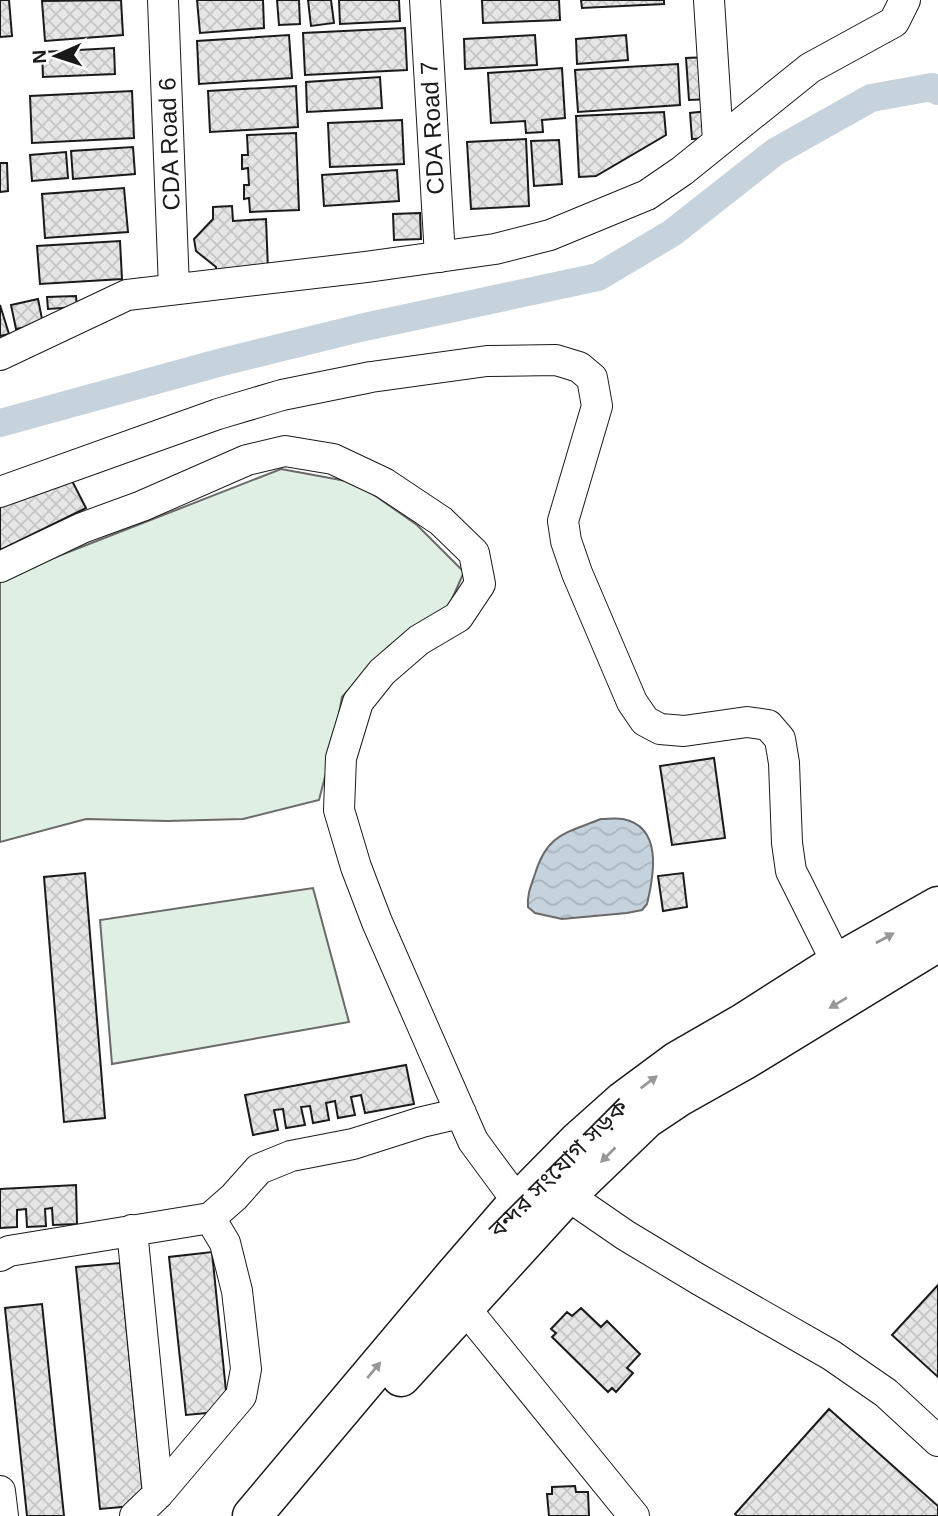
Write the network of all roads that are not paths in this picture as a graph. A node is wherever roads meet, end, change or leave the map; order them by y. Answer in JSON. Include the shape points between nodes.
{"nodes":[{"id":1,"x":163,"y":0,"type":"edge"},
{"id":2,"x":425,"y":0,"type":"edge"},
{"id":3,"x":709,"y":0,"type":"edge"},
{"id":4,"x":905,"y":0,"type":"edge"},
{"id":5,"x":718,"y":141,"type":"junction"},
{"id":6,"x":440,"y":257,"type":"junction"},
{"id":7,"x":174,"y":288,"type":"junction"},
{"id":8,"x":0,"y":355,"type":"edge"},
{"id":9,"x":0,"y":492,"type":"edge"},
{"id":10,"x":0,"y":567,"type":"edge"},
{"id":11,"x":938,"y":906,"type":"edge"},
{"id":12,"x":938,"y":942,"type":"edge"},
{"id":13,"x":837,"y":963,"type":"junction"},
{"id":14,"x":461,"y":1113,"type":"junction"},
{"id":15,"x":567,"y":1195,"type":"junction"},
{"id":16,"x":518,"y":1202,"type":"junction"},
{"id":17,"x":211,"y":1218,"type":"junction"},
{"id":18,"x":132,"y":1230,"type":"junction"},
{"id":19,"x":0,"y":1256,"type":"edge"},
{"id":20,"x":464,"y":1307,"type":"junction"},
{"id":21,"x":938,"y":1441,"type":"edge"},
{"id":22,"x":0,"y":1490,"type":"edge"},
{"id":23,"x":158,"y":1494,"type":"junction"},
{"id":24,"x":3,"y":1516,"type":"edge"},
{"id":25,"x":135,"y":1516,"type":"edge"},
{"id":26,"x":251,"y":1516,"type":"edge"},
{"id":27,"x":287,"y":1516,"type":"edge"},
{"id":28,"x":634,"y":1516,"type":"edge"}],
"edges":[{"from":1,"to":7,"type":"street","name":"CDA Road 6"},
{"from":2,"to":6,"type":"street","name":"CDA Road 7"},
{"from":3,"to":5,"type":"street"},
{"from":4,"to":5,"type":"street","via":[[894,22],[810,68]]},
{"from":5,"to":6,"type":"street","via":[[647,195],[550,235]]},
{"from":6,"to":7,"type":"street"},
{"from":7,"to":8,"type":"street","via":[[127,295]]},
{"from":9,"to":13,"type":"street","via":[[282,395],[487,361],[556,360],[579,367],[592,378],[597,405],[563,520],[566,541],[632,702],[645,721],[660,729],[684,731],[747,722],[768,725],[780,739],[791,871]]},
{"from":10,"to":14,"type":"street","via":[[247,460],[285,451],[334,459],[384,483],[441,521],[474,553],[480,584],[458,617],[419,640],[382,672],[358,702],[341,758],[339,810],[377,922]]},
{"from":13,"to":11,"type":"highway","name":"বন্দর সংযোগ সড়ক","one_way":true},
{"from":12,"to":15,"type":"highway","name":"বন্দর সংযোগ সড়ক","one_way":true,"via":[[679,1097],[638,1127]]},
{"from":16,"to":13,"type":"highway","name":"বন্দর সংযোগ সড়ক","one_way":true,"via":[[577,1142],[677,1060]]},
{"from":14,"to":16,"type":"street","via":[[473,1141]]},
{"from":14,"to":17,"type":"street","via":[[353,1144],[291,1156],[260,1169]]},
{"from":15,"to":20,"type":"highway","name":"বন্দর সংযোগ সড়ক"},
{"from":15,"to":21,"type":"street","via":[[688,1273],[831,1354],[886,1393]]},
{"from":26,"to":16,"type":"highway","name":"বন্দর সংযোগ সড়ক","one_way":true},
{"from":17,"to":18,"type":"street"},
{"from":17,"to":23,"type":"street","via":[[225,1243],[237,1292],[246,1369],[241,1396]]},
{"from":18,"to":19,"type":"street"},
{"from":18,"to":23,"type":"street"},
{"from":20,"to":27,"type":"highway","name":"বন্দর সংযোগ সড়ক","via":[[335,1452]]},
{"from":20,"to":28,"type":"street"},
{"from":22,"to":24,"type":"street"},
{"from":23,"to":25,"type":"street"}]}
